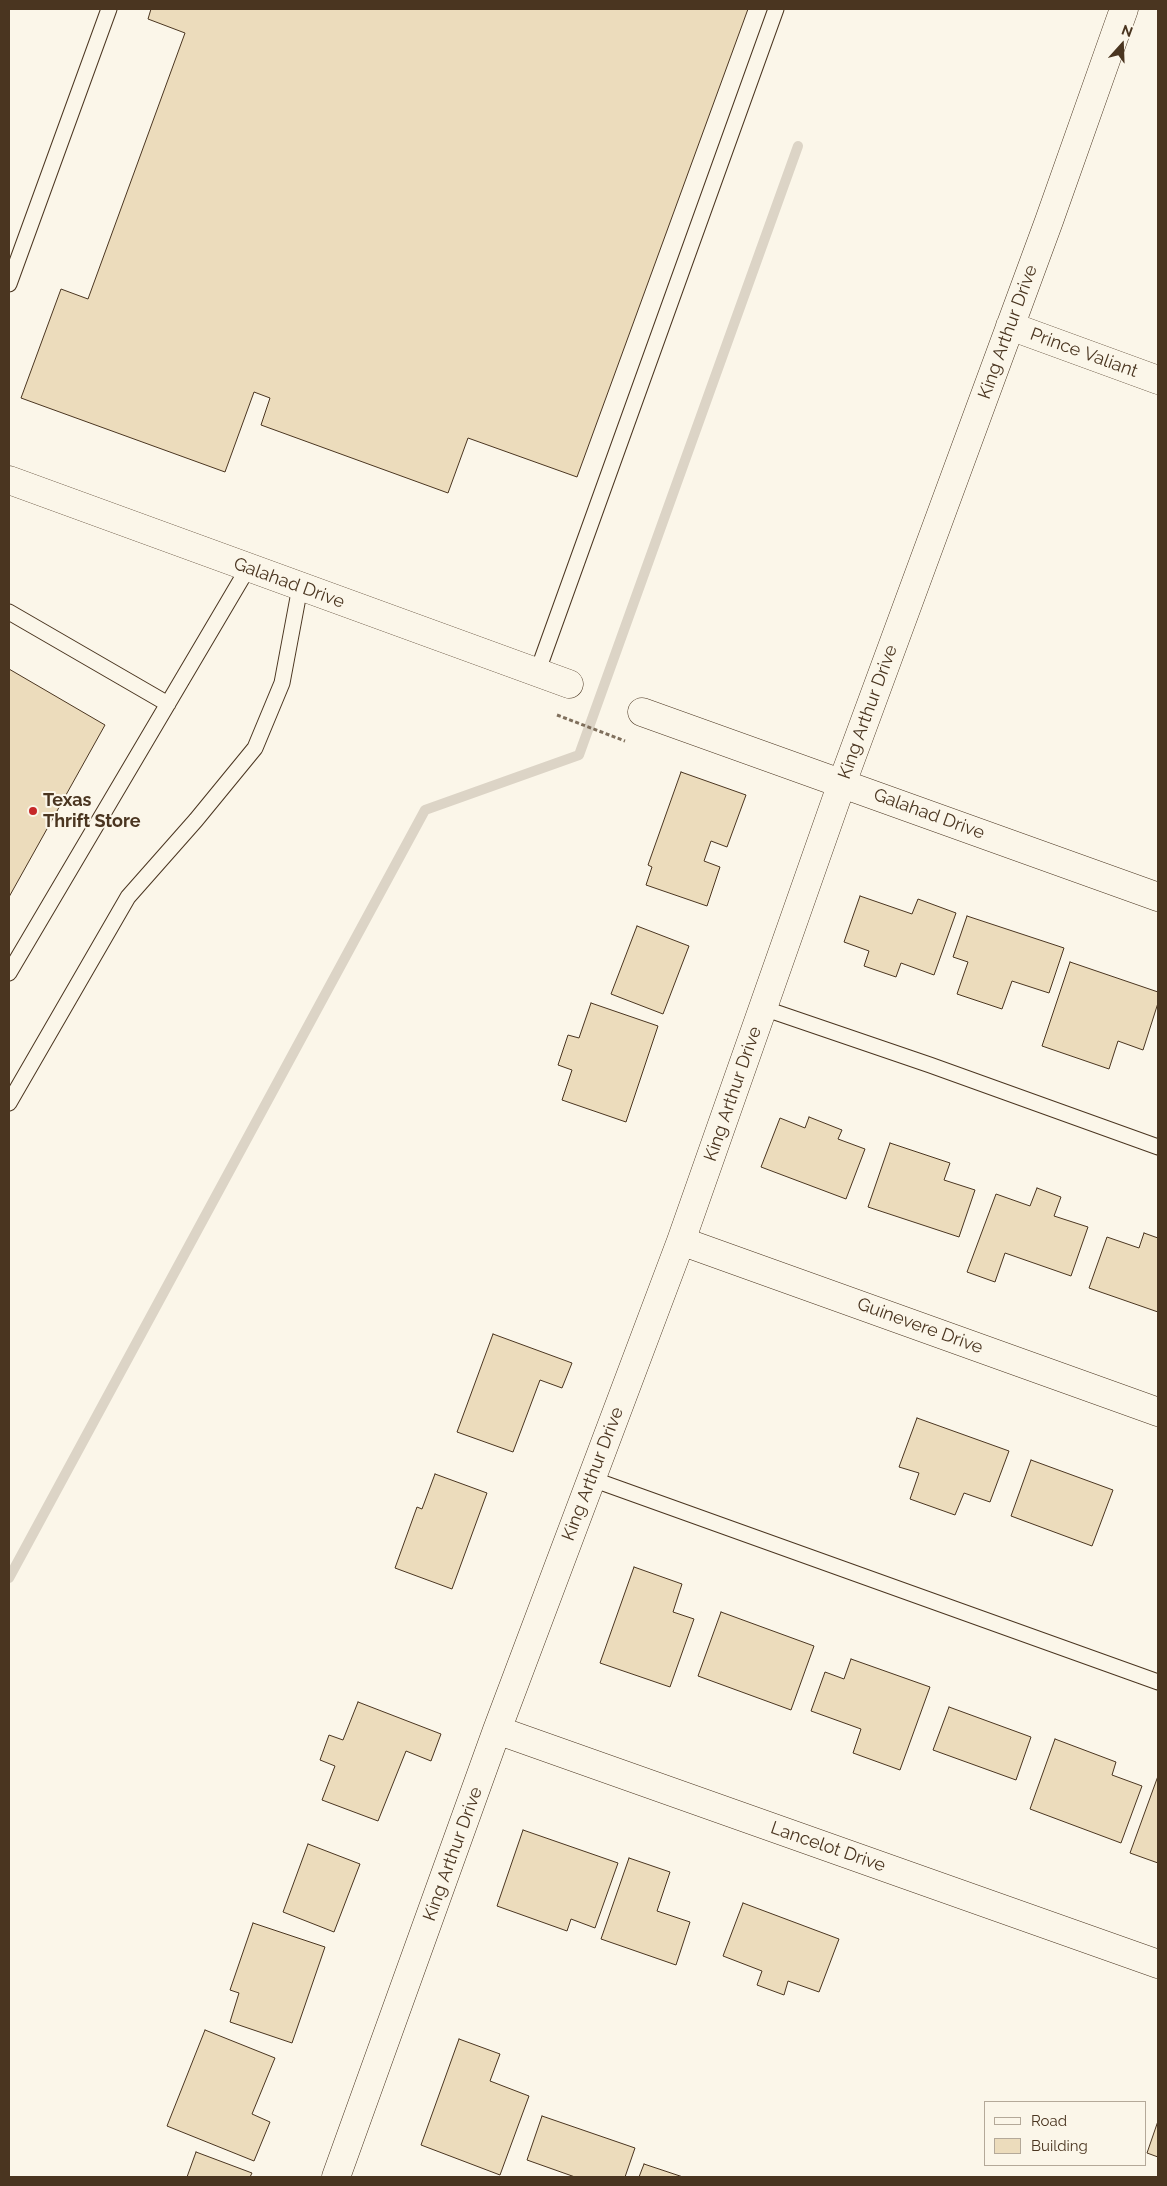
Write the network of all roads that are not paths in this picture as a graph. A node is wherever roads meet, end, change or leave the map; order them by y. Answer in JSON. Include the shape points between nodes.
{"nodes":[{"id":1,"x":109,"y":9,"type":"edge"},
{"id":2,"x":776,"y":9,"type":"edge"},
{"id":3,"x":1124,"y":9,"type":"edge"},
{"id":4,"x":9,"y":284,"type":"edge"},
{"id":5,"x":1010,"y":326,"type":"junction"},
{"id":6,"x":1158,"y":380,"type":"edge"},
{"id":7,"x":9,"y":480,"type":"edge"},
{"id":8,"x":248,"y":568,"type":"junction"},
{"id":9,"x":300,"y":587,"type":"junction"},
{"id":10,"x":9,"y":612,"type":"edge"},
{"id":11,"x":537,"y":673,"type":"junction"},
{"id":12,"x":569,"y":684,"type":"dead end"},
{"id":13,"x":168,"y":704,"type":"junction"},
{"id":14,"x":642,"y":712,"type":"dead end"},
{"id":15,"x":842,"y":783,"type":"junction"},
{"id":16,"x":1158,"y":897,"type":"edge"},
{"id":17,"x":9,"y":973,"type":"edge"},
{"id":18,"x":763,"y":1008,"type":"junction"},
{"id":19,"x":9,"y":1103,"type":"edge"},
{"id":20,"x":1158,"y":1147,"type":"edge"},
{"id":21,"x":681,"y":1241,"type":"junction"},
{"id":22,"x":1158,"y":1412,"type":"edge"},
{"id":23,"x":592,"y":1479,"type":"junction"},
{"id":24,"x":1158,"y":1682,"type":"edge"},
{"id":25,"x":497,"y":1730,"type":"junction"},
{"id":26,"x":1158,"y":1964,"type":"edge"},
{"id":27,"x":336,"y":2177,"type":"edge"}],
"edges":[{"from":1,"to":4,"type":"lane"},
{"from":2,"to":11,"type":"lane"},
{"from":3,"to":5,"type":"street","name":"King Arthur Drive"},
{"from":5,"to":6,"type":"street","name":"Prince Valiant"},
{"from":5,"to":15,"type":"street","name":"King Arthur Drive"},
{"from":7,"to":8,"type":"street","name":"Galahad Drive"},
{"from":8,"to":9,"type":"street","name":"Galahad Drive"},
{"from":8,"to":13,"type":"lane"},
{"from":9,"to":11,"type":"street","name":"Galahad Drive"},
{"from":9,"to":19,"type":"lane","via":[[282,683],[255,748],[128,897]]},
{"from":10,"to":13,"type":"lane"},
{"from":11,"to":12,"type":"street","name":"Galahad Drive"},
{"from":13,"to":17,"type":"lane"},
{"from":14,"to":15,"type":"street","name":"Galahad Drive"},
{"from":15,"to":16,"type":"street","name":"Galahad Drive"},
{"from":15,"to":18,"type":"street","name":"King Arthur Drive"},
{"from":18,"to":20,"type":"lane"},
{"from":18,"to":21,"type":"street","name":"King Arthur Drive"},
{"from":21,"to":22,"type":"street","name":"Guinevere Drive"},
{"from":21,"to":23,"type":"street","name":"King Arthur Drive"},
{"from":23,"to":24,"type":"lane"},
{"from":23,"to":25,"type":"street","name":"King Arthur Drive"},
{"from":25,"to":26,"type":"street","name":"Lancelot Drive"},
{"from":25,"to":27,"type":"street","name":"King Arthur Drive"}]}
